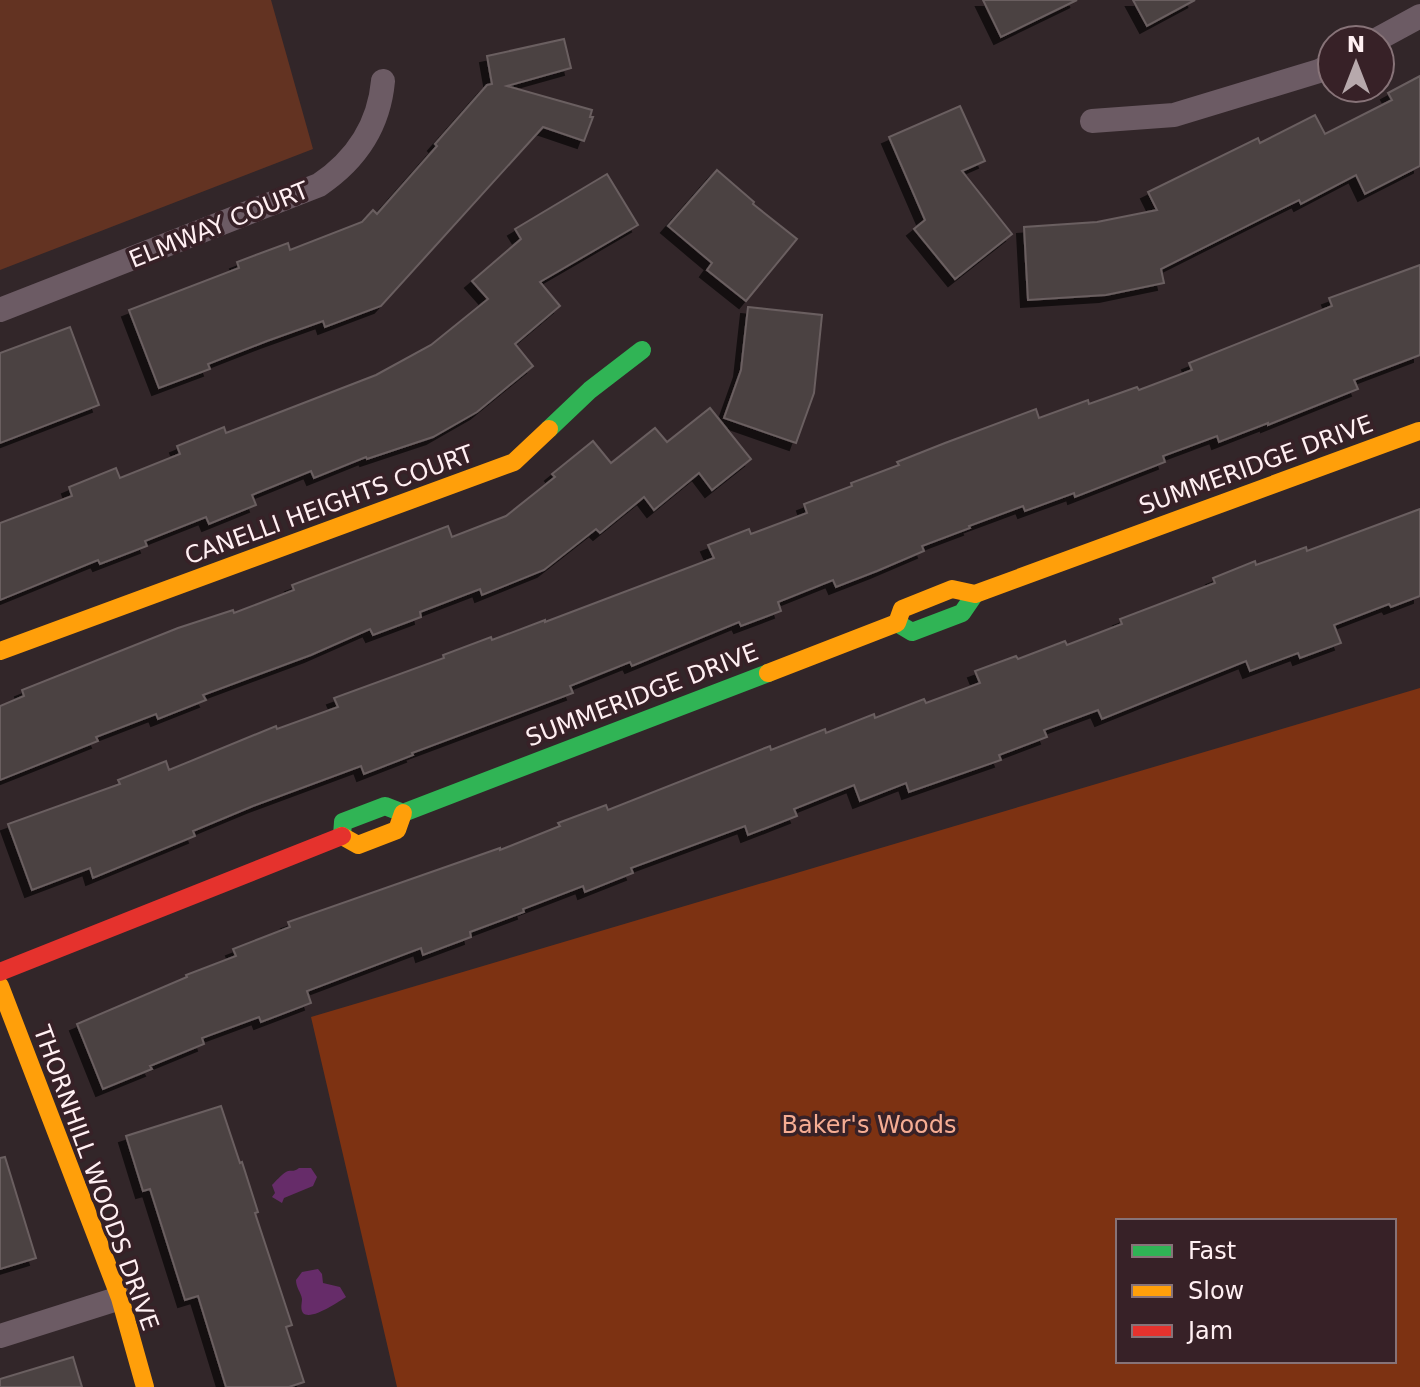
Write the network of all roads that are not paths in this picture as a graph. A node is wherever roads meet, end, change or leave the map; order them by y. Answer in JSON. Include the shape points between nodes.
{"nodes":[{"id":1,"x":1420,"y":16,"type":"edge"},
{"id":2,"x":1396,"y":29,"type":"edge"},
{"id":3,"x":1316,"y":72,"type":"edge"},
{"id":4,"x":383,"y":81,"type":"dead end"},
{"id":5,"x":1092,"y":121,"type":"dead end"},
{"id":6,"x":0,"y":310,"type":"edge"},
{"id":7,"x":642,"y":350,"type":"dead end"},
{"id":8,"x":1420,"y":430,"type":"edge"},
{"id":9,"x":975,"y":594,"type":"junction"},
{"id":10,"x":897,"y":623,"type":"junction"},
{"id":11,"x":0,"y":651,"type":"edge"},
{"id":12,"x":403,"y":813,"type":"junction"},
{"id":13,"x":342,"y":836,"type":"junction"},
{"id":14,"x":0,"y":972,"type":"edge"},
{"id":15,"x":0,"y":986,"type":"edge"},
{"id":16,"x":120,"y":1298,"type":"junction"},
{"id":17,"x":0,"y":1336,"type":"edge"},
{"id":18,"x":145,"y":1387,"type":"edge"}],
"edges":[{"from":1,"to":2,"type":"street"},
{"from":3,"to":5,"type":"street","via":[[1174,115]]},
{"from":4,"to":6,"type":"street","name":"ELMWAY COURT","via":[[367,136],[346,164],[319,185]]},
{"from":7,"to":11,"type":"street","name":"CANELLI HEIGHTS COURT","via":[[590,390],[514,462]]},
{"from":8,"to":9,"type":"street","name":"SUMMERIDGE DRIVE"},
{"from":9,"to":10,"type":"street","name":"SUMMERIDGE DRIVE","via":[[952,589],[902,609]]},
{"from":9,"to":10,"type":"street","name":"SUMMERIDGE DRIVE","via":[[962,613],[912,632]]},
{"from":10,"to":12,"type":"street","name":"SUMMERIDGE DRIVE"},
{"from":12,"to":13,"type":"street","name":"SUMMERIDGE DRIVE","via":[[397,830],[358,845]]},
{"from":12,"to":13,"type":"street","name":"SUMMERIDGE DRIVE","via":[[385,806],[343,822]]},
{"from":13,"to":14,"type":"street","name":"SUMMERIDGE DRIVE"},
{"from":15,"to":16,"type":"street","name":"THORNHILL WOODS DRIVE"},
{"from":16,"to":17,"type":"street"},
{"from":16,"to":18,"type":"street","name":"THORNHILL WOODS DRIVE"}]}
